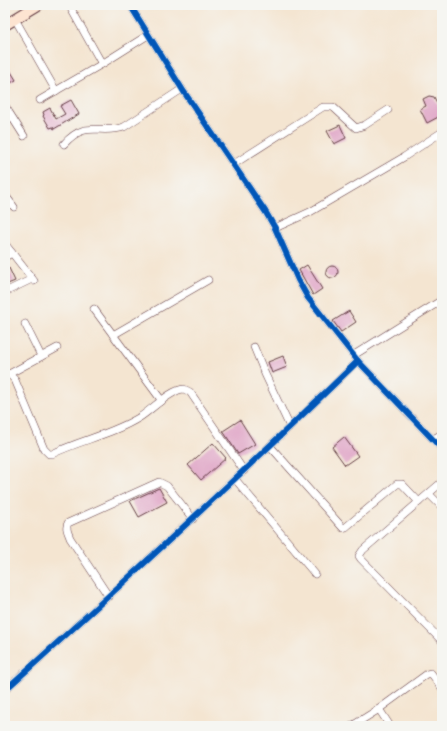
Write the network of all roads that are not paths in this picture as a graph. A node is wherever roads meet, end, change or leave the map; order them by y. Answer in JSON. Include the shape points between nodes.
{"nodes":[{"id":1,"x":38,"y":5,"type":"edge"},
{"id":2,"x":69,"y":5,"type":"edge"},
{"id":3,"x":130,"y":5,"type":"edge"},
{"id":4,"x":15,"y":19,"type":"junction"},
{"id":5,"x":5,"y":25,"type":"edge"},
{"id":6,"x":148,"y":35,"type":"junction"},
{"id":7,"x":102,"y":64,"type":"junction"},
{"id":8,"x":182,"y":89,"type":"junction"},
{"id":9,"x":56,"y":91,"type":"junction"},
{"id":10,"x":40,"y":100,"type":"dead end"},
{"id":11,"x":5,"y":106,"type":"edge"},
{"id":12,"x":388,"y":110,"type":"dead end"},
{"id":13,"x":442,"y":132,"type":"edge"},
{"id":14,"x":24,"y":136,"type":"dead end"},
{"id":15,"x":64,"y":144,"type":"dead end"},
{"id":16,"x":234,"y":164,"type":"junction"},
{"id":17,"x":5,"y":194,"type":"edge"},
{"id":18,"x":14,"y":207,"type":"dead end"},
{"id":19,"x":275,"y":228,"type":"junction"},
{"id":20,"x":5,"y":244,"type":"edge"},
{"id":21,"x":12,"y":253,"type":"junction"},
{"id":22,"x":5,"y":256,"type":"edge"},
{"id":23,"x":208,"y":280,"type":"dead end"},
{"id":24,"x":5,"y":292,"type":"edge"},
{"id":25,"x":442,"y":300,"type":"edge"},
{"id":26,"x":94,"y":309,"type":"dead end"},
{"id":27,"x":25,"y":324,"type":"dead end"},
{"id":28,"x":113,"y":335,"type":"junction"},
{"id":29,"x":254,"y":347,"type":"dead end"},
{"id":30,"x":57,"y":348,"type":"dead end"},
{"id":31,"x":41,"y":356,"type":"junction"},
{"id":32,"x":356,"y":358,"type":"junction"},
{"id":33,"x":7,"y":374,"type":"edge"},
{"id":34,"x":162,"y":401,"type":"junction"},
{"id":35,"x":290,"y":427,"type":"junction"},
{"id":36,"x":442,"y":434,"type":"edge"},
{"id":37,"x":433,"y":439,"type":"junction"},
{"id":38,"x":270,"y":446,"type":"junction"},
{"id":39,"x":442,"y":449,"type":"edge"},
{"id":40,"x":244,"y":471,"type":"junction"},
{"id":41,"x":235,"y":479,"type":"junction"},
{"id":42,"x":442,"y":482,"type":"edge"},
{"id":43,"x":429,"y":494,"type":"junction"},
{"id":44,"x":419,"y":502,"type":"junction"},
{"id":45,"x":442,"y":507,"type":"edge"},
{"id":46,"x":193,"y":518,"type":"junction"},
{"id":47,"x":315,"y":574,"type":"dead end"},
{"id":48,"x":109,"y":597,"type":"junction"},
{"id":49,"x":442,"y":641,"type":"edge"},
{"id":50,"x":442,"y":688,"type":"edge"},
{"id":51,"x":5,"y":690,"type":"edge"},
{"id":52,"x":379,"y":709,"type":"junction"},
{"id":53,"x":352,"y":726,"type":"edge"},
{"id":54,"x":390,"y":726,"type":"edge"}],
"edges":[{"from":1,"to":4,"type":"street"},
{"from":2,"to":7,"type":"street"},
{"from":3,"to":6,"type":"street"},
{"from":4,"to":5,"type":"street"},
{"from":4,"to":9,"type":"street"},
{"from":6,"to":7,"type":"street"},
{"from":6,"to":8,"type":"street"},
{"from":7,"to":9,"type":"street"},
{"from":8,"to":15,"type":"street","via":[[124,127],[82,130]]},
{"from":8,"to":16,"type":"street"},
{"from":9,"to":10,"type":"street"},
{"from":11,"to":14,"type":"street"},
{"from":12,"to":16,"type":"street","via":[[356,128],[333,107],[323,107]]},
{"from":13,"to":19,"type":"street","via":[[310,212]]},
{"from":16,"to":19,"type":"street"},
{"from":17,"to":18,"type":"street"},
{"from":19,"to":32,"type":"street","via":[[304,291]]},
{"from":20,"to":21,"type":"street"},
{"from":21,"to":22,"type":"street"},
{"from":21,"to":24,"type":"street","via":[[33,280]]},
{"from":23,"to":28,"type":"street"},
{"from":25,"to":32,"type":"street"},
{"from":26,"to":28,"type":"street"},
{"from":27,"to":31,"type":"street"},
{"from":28,"to":34,"type":"street"},
{"from":29,"to":35,"type":"street"},
{"from":30,"to":31,"type":"street"},
{"from":31,"to":33,"type":"street"},
{"from":32,"to":35,"type":"street"},
{"from":32,"to":37,"type":"street"},
{"from":33,"to":34,"type":"street","via":[[15,380],[44,449],[49,454],[114,430],[140,417]]},
{"from":34,"to":40,"type":"street","via":[[180,389],[190,392]]},
{"from":35,"to":38,"type":"street"},
{"from":36,"to":37,"type":"street"},
{"from":37,"to":39,"type":"street"},
{"from":38,"to":40,"type":"street"},
{"from":38,"to":44,"type":"street","via":[[343,528],[397,484],[402,484]]},
{"from":40,"to":41,"type":"street"},
{"from":41,"to":46,"type":"street"},
{"from":41,"to":47,"type":"street"},
{"from":42,"to":43,"type":"street"},
{"from":43,"to":44,"type":"street"},
{"from":43,"to":45,"type":"street"},
{"from":44,"to":49,"type":"street","via":[[359,556]]},
{"from":46,"to":48,"type":"street"},
{"from":46,"to":48,"type":"street","via":[[167,486],[159,482],[68,523],[67,531],[70,538]]},
{"from":48,"to":51,"type":"street"},
{"from":50,"to":52,"type":"street","via":[[431,673],[427,674]]},
{"from":52,"to":53,"type":"street"},
{"from":52,"to":54,"type":"street"}]}
